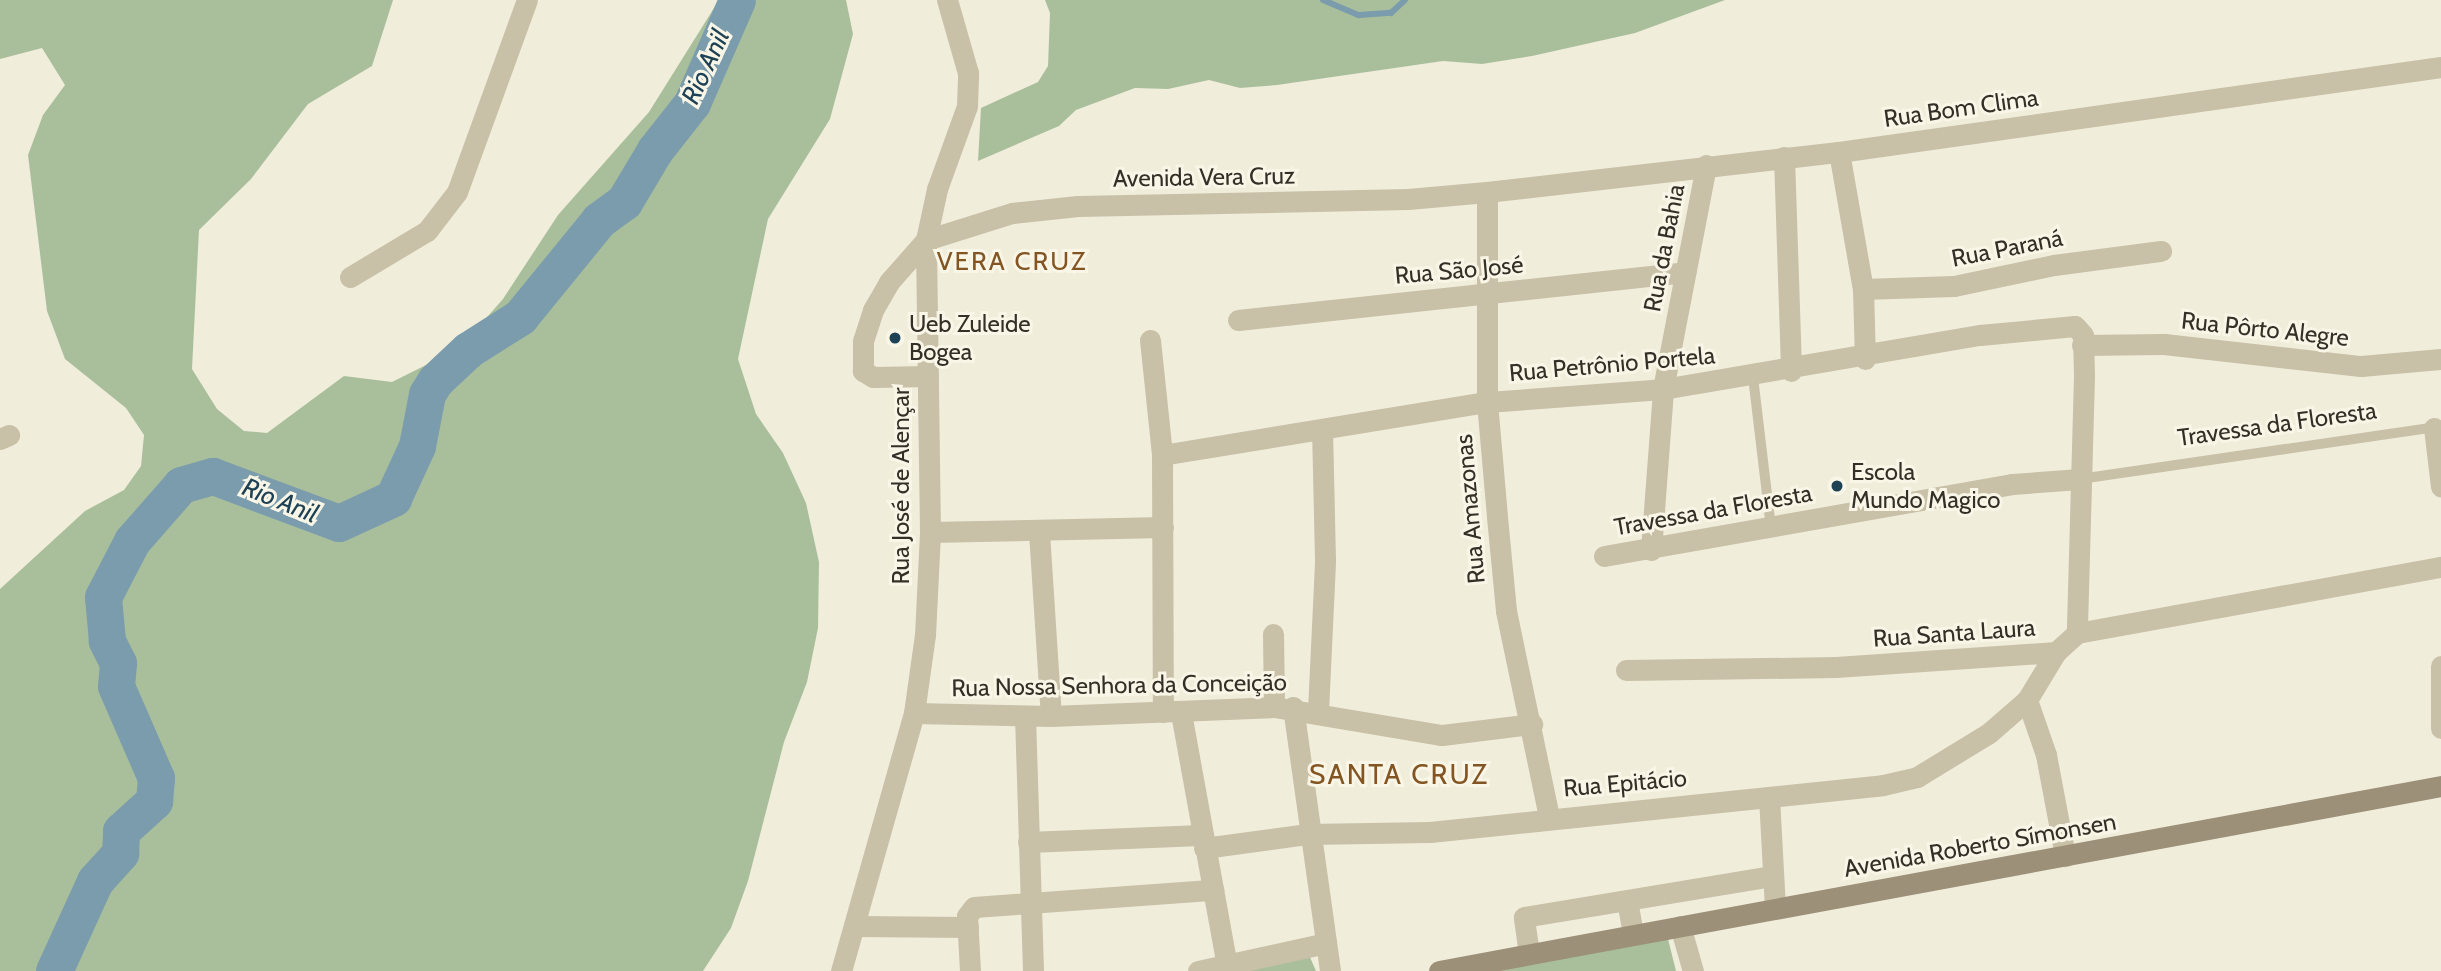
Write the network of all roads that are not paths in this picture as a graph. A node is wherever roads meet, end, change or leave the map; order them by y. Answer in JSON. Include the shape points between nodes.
{"nodes":[{"id":1,"x":527,"y":0,"type":"edge"},
{"id":2,"x":947,"y":0,"type":"edge"},
{"id":3,"x":2441,"y":67,"type":"edge"},
{"id":4,"x":1839,"y":152,"type":"junction"},
{"id":5,"x":1784,"y":157,"type":"junction"},
{"id":6,"x":1706,"y":165,"type":"junction"},
{"id":7,"x":1487,"y":192,"type":"junction"},
{"id":8,"x":926,"y":240,"type":"junction"},
{"id":9,"x":2161,"y":251,"type":"dead end"},
{"id":10,"x":1685,"y":272,"type":"junction"},
{"id":11,"x":350,"y":277,"type":"dead end"},
{"id":12,"x":1863,"y":289,"type":"junction"},
{"id":13,"x":1487,"y":292,"type":"junction"},
{"id":14,"x":1238,"y":320,"type":"dead end"},
{"id":15,"x":1150,"y":340,"type":"dead end"},
{"id":16,"x":2082,"y":345,"type":"junction"},
{"id":17,"x":1865,"y":359,"type":"junction"},
{"id":18,"x":2441,"y":359,"type":"edge"},
{"id":19,"x":1791,"y":371,"type":"junction"},
{"id":20,"x":928,"y":376,"type":"junction"},
{"id":21,"x":1753,"y":377,"type":"junction"},
{"id":22,"x":1663,"y":389,"type":"junction"},
{"id":23,"x":1487,"y":402,"type":"junction"},
{"id":24,"x":2437,"y":427,"type":"edge"},
{"id":25,"x":1322,"y":432,"type":"junction"},
{"id":26,"x":1160,"y":446,"type":"junction"},
{"id":27,"x":2080,"y":479,"type":"junction"},
{"id":28,"x":2441,"y":486,"type":"edge"},
{"id":29,"x":1163,"y":527,"type":"junction"},
{"id":30,"x":1771,"y":527,"type":"junction"},
{"id":31,"x":930,"y":531,"type":"junction"},
{"id":32,"x":1039,"y":532,"type":"junction"},
{"id":33,"x":1651,"y":550,"type":"junction"},
{"id":34,"x":1604,"y":556,"type":"dead end"},
{"id":35,"x":2441,"y":567,"type":"edge"},
{"id":36,"x":2077,"y":633,"type":"junction"},
{"id":37,"x":1273,"y":634,"type":"dead end"},
{"id":38,"x":2056,"y":652,"type":"junction"},
{"id":39,"x":2441,"y":666,"type":"edge"},
{"id":40,"x":1626,"y":670,"type":"dead end"},
{"id":41,"x":2027,"y":700,"type":"junction"},
{"id":42,"x":1284,"y":707,"type":"junction"},
{"id":43,"x":1318,"y":711,"type":"junction"},
{"id":44,"x":1172,"y":712,"type":"junction"},
{"id":45,"x":914,"y":713,"type":"junction"},
{"id":46,"x":1025,"y":716,"type":"junction"},
{"id":47,"x":1051,"y":716,"type":"junction"},
{"id":48,"x":1532,"y":724,"type":"junction"},
{"id":49,"x":2441,"y":728,"type":"edge"},
{"id":50,"x":2441,"y":786,"type":"edge"},
{"id":51,"x":1769,"y":797,"type":"junction"},
{"id":52,"x":1549,"y":816,"type":"junction"},
{"id":53,"x":1308,"y":834,"type":"junction"},
{"id":54,"x":1028,"y":842,"type":"junction"},
{"id":55,"x":1202,"y":842,"type":"junction"},
{"id":56,"x":2065,"y":856,"type":"junction"},
{"id":57,"x":1773,"y":876,"type":"junction"},
{"id":58,"x":1213,"y":890,"type":"junction"},
{"id":59,"x":1627,"y":900,"type":"junction"},
{"id":60,"x":1028,"y":903,"type":"junction"},
{"id":61,"x":1775,"y":909,"type":"junction"},
{"id":62,"x":854,"y":926,"type":"junction"},
{"id":63,"x":1680,"y":926,"type":"junction"},
{"id":64,"x":968,"y":927,"type":"junction"},
{"id":65,"x":1633,"y":935,"type":"junction"},
{"id":66,"x":1326,"y":943,"type":"junction"},
{"id":67,"x":1529,"y":954,"type":"junction"},
{"id":68,"x":1227,"y":964,"type":"junction"},
{"id":69,"x":841,"y":971,"type":"edge"},
{"id":70,"x":970,"y":971,"type":"edge"},
{"id":71,"x":1033,"y":971,"type":"edge"},
{"id":72,"x":1198,"y":971,"type":"edge"},
{"id":73,"x":1330,"y":971,"type":"edge"},
{"id":74,"x":1439,"y":971,"type":"edge"},
{"id":75,"x":1693,"y":971,"type":"edge"}],
"edges":[{"from":1,"to":11,"type":"street","via":[[457,192],[427,230]]},
{"from":2,"to":8,"type":"street","name":"Rua José de Alençar","via":[[968,73],[967,106],[937,189]]},
{"from":3,"to":4,"type":"street","name":"Rua Bom Clima"},
{"from":4,"to":5,"type":"street","name":"Rua Bom Clima"},
{"from":4,"to":12,"type":"street"},
{"from":5,"to":6,"type":"street","name":"Rua Bom Clima"},
{"from":5,"to":19,"type":"street"},
{"from":6,"to":7,"type":"street","name":"Rua Bom Clima"},
{"from":6,"to":10,"type":"street","name":"Rua da Bahia"},
{"from":7,"to":8,"type":"street","name":"Avenida Vera Cruz","via":[[1408,199],[1045,207]]},
{"from":7,"to":13,"type":"street","name":"Rua Amazonas"},
{"from":8,"to":20,"type":"street","name":"Rua José de Alençar"},
{"from":8,"to":20,"type":"street","via":[[889,282],[873,310],[861,364],[873,377]]},
{"from":9,"to":12,"type":"street","name":"Rua Paraná","via":[[2054,265],[1954,286]]},
{"from":10,"to":13,"type":"street","name":"Rua São José"},
{"from":10,"to":22,"type":"street","name":"Rua da Bahia"},
{"from":12,"to":17,"type":"street"},
{"from":13,"to":14,"type":"street","name":"Rua São José"},
{"from":13,"to":23,"type":"street","name":"Rua Amazonas"},
{"from":15,"to":26,"type":"street"},
{"from":16,"to":17,"type":"street","name":"Rua Petrônio Portela","via":[[2081,330],[2067,325]]},
{"from":16,"to":18,"type":"street","name":"Rua Pôrto Alegre","via":[[2164,344],[2361,366]]},
{"from":16,"to":27,"type":"street"},
{"from":17,"to":19,"type":"street","name":"Rua Petrônio Portela"},
{"from":19,"to":21,"type":"street","name":"Rua Petrônio Portela"},
{"from":20,"to":31,"type":"street","name":"Rua José de Alençar"},
{"from":21,"to":22,"type":"street","name":"Rua Petrônio Portela"},
{"from":21,"to":30,"type":"lane"},
{"from":22,"to":23,"type":"street","name":"Rua Petrônio Portela"},
{"from":22,"to":33,"type":"street","name":"Rua da Bahia"},
{"from":23,"to":25,"type":"street","name":"Rua Petrônio Portela"},
{"from":23,"to":48,"type":"street","name":"Rua Amazonas","via":[[1506,611]]},
{"from":24,"to":27,"type":"lane","name":"Travessa da Floresta"},
{"from":24,"to":28,"type":"street"},
{"from":25,"to":26,"type":"street","name":"Rua Petrônio Portela"},
{"from":25,"to":43,"type":"street","via":[[1325,559]]},
{"from":26,"to":29,"type":"street"},
{"from":27,"to":30,"type":"street","name":"Travessa da Floresta","via":[[2012,484]]},
{"from":27,"to":36,"type":"street"},
{"from":29,"to":32,"type":"street"},
{"from":29,"to":44,"type":"street"},
{"from":30,"to":33,"type":"street","name":"Travessa da Floresta"},
{"from":31,"to":32,"type":"street"},
{"from":31,"to":45,"type":"street","name":"Rua José de Alençar"},
{"from":32,"to":47,"type":"street"},
{"from":33,"to":34,"type":"street","name":"Travessa da Floresta"},
{"from":35,"to":36,"type":"street"},
{"from":36,"to":38,"type":"street","name":"Rua Santa Laura"},
{"from":37,"to":42,"type":"street"},
{"from":38,"to":40,"type":"street","name":"Rua Santa Laura","via":[[1836,667]]},
{"from":38,"to":41,"type":"street"},
{"from":39,"to":49,"type":"street","via":[[2437,707]]},
{"from":41,"to":51,"type":"street","name":"Rua Epitácio","via":[[1959,754],[1917,777]]},
{"from":41,"to":56,"type":"street","via":[[2046,755]]},
{"from":42,"to":43,"type":"street","name":"Rua Nossa Senhora da Conceição"},
{"from":42,"to":44,"type":"street","name":"Rua Nossa Senhora da Conceição"},
{"from":42,"to":53,"type":"street"},
{"from":43,"to":48,"type":"street","name":"Rua Nossa Senhora da Conceição","via":[[1442,735]]},
{"from":44,"to":47,"type":"street","name":"Rua Nossa Senhora da Conceição"},
{"from":44,"to":55,"type":"street"},
{"from":45,"to":46,"type":"street","name":"Rua Nossa Senhora da Conceição"},
{"from":45,"to":62,"type":"street","name":"Rua José de Alençar"},
{"from":46,"to":47,"type":"street","name":"Rua Nossa Senhora da Conceição"},
{"from":46,"to":54,"type":"street"},
{"from":48,"to":52,"type":"street","name":"Rua Amazonas"},
{"from":50,"to":56,"type":"street","name":"Avenida Roberto Símonsen"},
{"from":51,"to":52,"type":"street","name":"Rua Epitácio"},
{"from":51,"to":57,"type":"street"},
{"from":52,"to":53,"type":"street","name":"Rua Epitácio","via":[[1430,832]]},
{"from":53,"to":55,"type":"street","name":"Rua Epitácio"},
{"from":53,"to":66,"type":"street"},
{"from":54,"to":55,"type":"street","name":"Rua Epitácio"},
{"from":54,"to":60,"type":"street"},
{"from":55,"to":58,"type":"street"},
{"from":56,"to":61,"type":"street","name":"Avenida Roberto Símonsen"},
{"from":57,"to":59,"type":"street"},
{"from":57,"to":61,"type":"street"},
{"from":58,"to":60,"type":"street"},
{"from":58,"to":68,"type":"street"},
{"from":59,"to":65,"type":"street"},
{"from":59,"to":67,"type":"street","via":[[1524,917]]},
{"from":60,"to":64,"type":"street","via":[[974,907],[968,911]]},
{"from":60,"to":71,"type":"street"},
{"from":61,"to":63,"type":"street","name":"Avenida Roberto Símonsen"},
{"from":62,"to":64,"type":"street"},
{"from":62,"to":69,"type":"street","name":"Rua José de Alençar"},
{"from":63,"to":65,"type":"street","name":"Avenida Roberto Símonsen"},
{"from":63,"to":75,"type":"street"},
{"from":64,"to":70,"type":"street"},
{"from":65,"to":67,"type":"street","name":"Avenida Roberto Símonsen"},
{"from":66,"to":68,"type":"street"},
{"from":66,"to":73,"type":"street"},
{"from":67,"to":74,"type":"street","name":"Avenida Roberto Símonsen"},
{"from":68,"to":72,"type":"street"}]}
